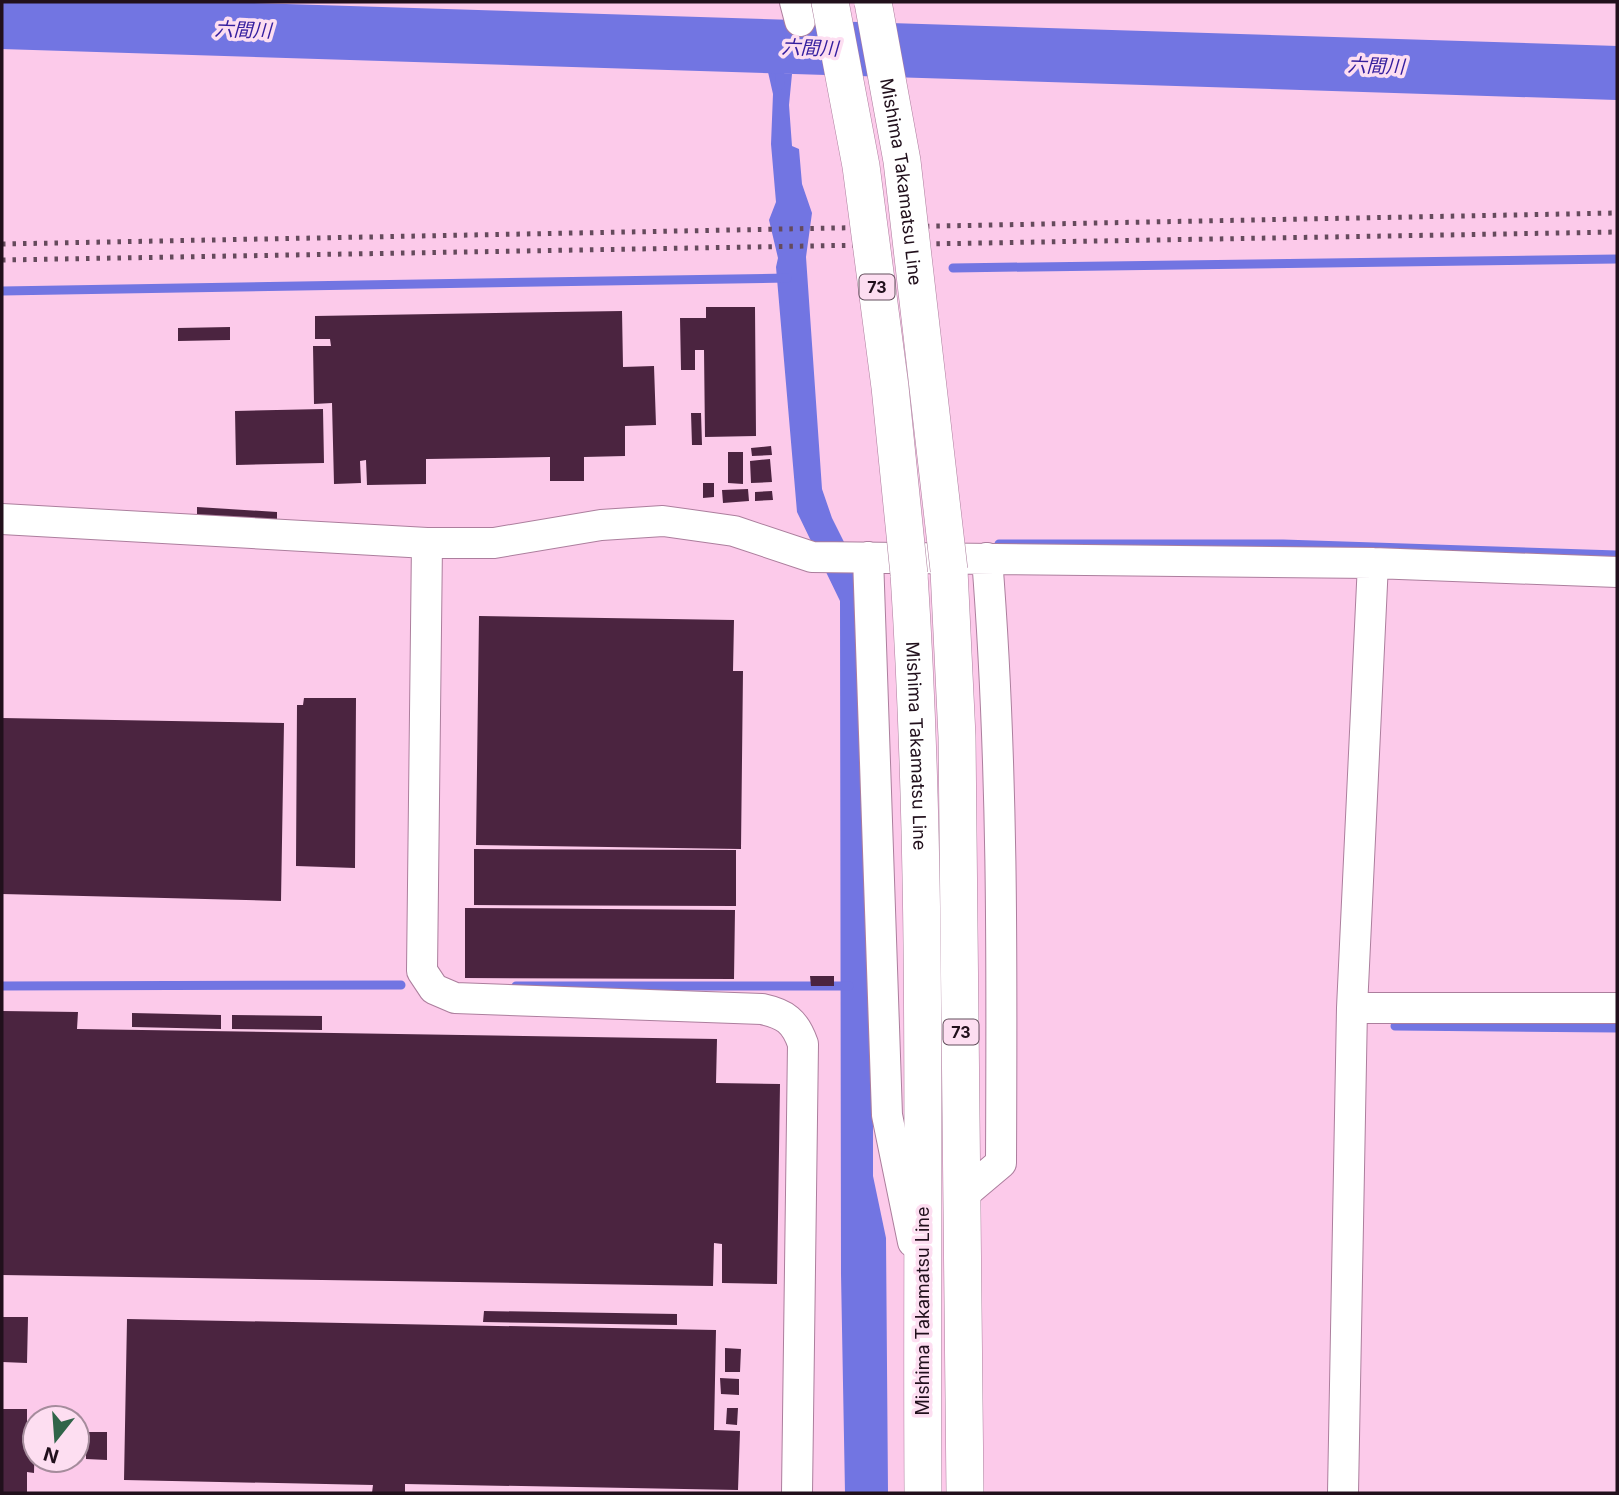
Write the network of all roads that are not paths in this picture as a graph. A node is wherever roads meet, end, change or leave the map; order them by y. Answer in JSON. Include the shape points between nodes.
{"nodes":[{"id":1,"x":873,"y":2,"type":"edge"},
{"id":2,"x":808,"y":8,"type":"edge"},
{"id":3,"x":2,"y":519,"type":"edge"},
{"id":4,"x":427,"y":543,"type":"junction"},
{"id":5,"x":861,"y":557,"type":"junction"},
{"id":6,"x":987,"y":558,"type":"junction"},
{"id":7,"x":1373,"y":563,"type":"junction"},
{"id":8,"x":1617,"y":572,"type":"edge"},
{"id":9,"x":1352,"y":1008,"type":"junction"},
{"id":10,"x":1617,"y":1008,"type":"edge"},
{"id":11,"x":963,"y":1195,"type":"junction"},
{"id":12,"x":921,"y":1284,"type":"junction"},
{"id":13,"x":797,"y":1493,"type":"edge"},
{"id":14,"x":923,"y":1493,"type":"edge"},
{"id":15,"x":965,"y":1493,"type":"edge"},
{"id":16,"x":1343,"y":1493,"type":"edge"}],
"edges":[{"from":1,"to":11,"type":"main road","name":"Mishima Takamatsu Line","number":"73","bridge":true,"via":[[902,161],[949,570],[957,737]]},
{"from":2,"to":12,"type":"main road","name":"Mishima Takamatsu Line","number":"73","bridge":true,"via":[[863,180],[909,574],[922,859]]},
{"from":3,"to":4,"type":"street"},
{"from":4,"to":5,"type":"street","via":[[494,543],[601,525],[663,522],[734,531],[812,557]]},
{"from":4,"to":13,"type":"street","via":[[422,971],[434,989],[455,998],[762,1009],[784,1014],[798,1029],[803,1044]]},
{"from":5,"to":6,"type":"street"},
{"from":5,"to":12,"type":"street","via":[[887,1115]]},
{"from":6,"to":7,"type":"street"},
{"from":6,"to":11,"type":"street","via":[[1002,893],[1001,1163]]},
{"from":7,"to":8,"type":"street"},
{"from":7,"to":9,"type":"street"},
{"from":9,"to":10,"type":"street"},
{"from":9,"to":16,"type":"street"},
{"from":11,"to":15,"type":"main road","name":"Mishima Takamatsu Line","number":"73"},
{"from":12,"to":14,"type":"main road","name":"Mishima Takamatsu Line","number":"73"}]}
